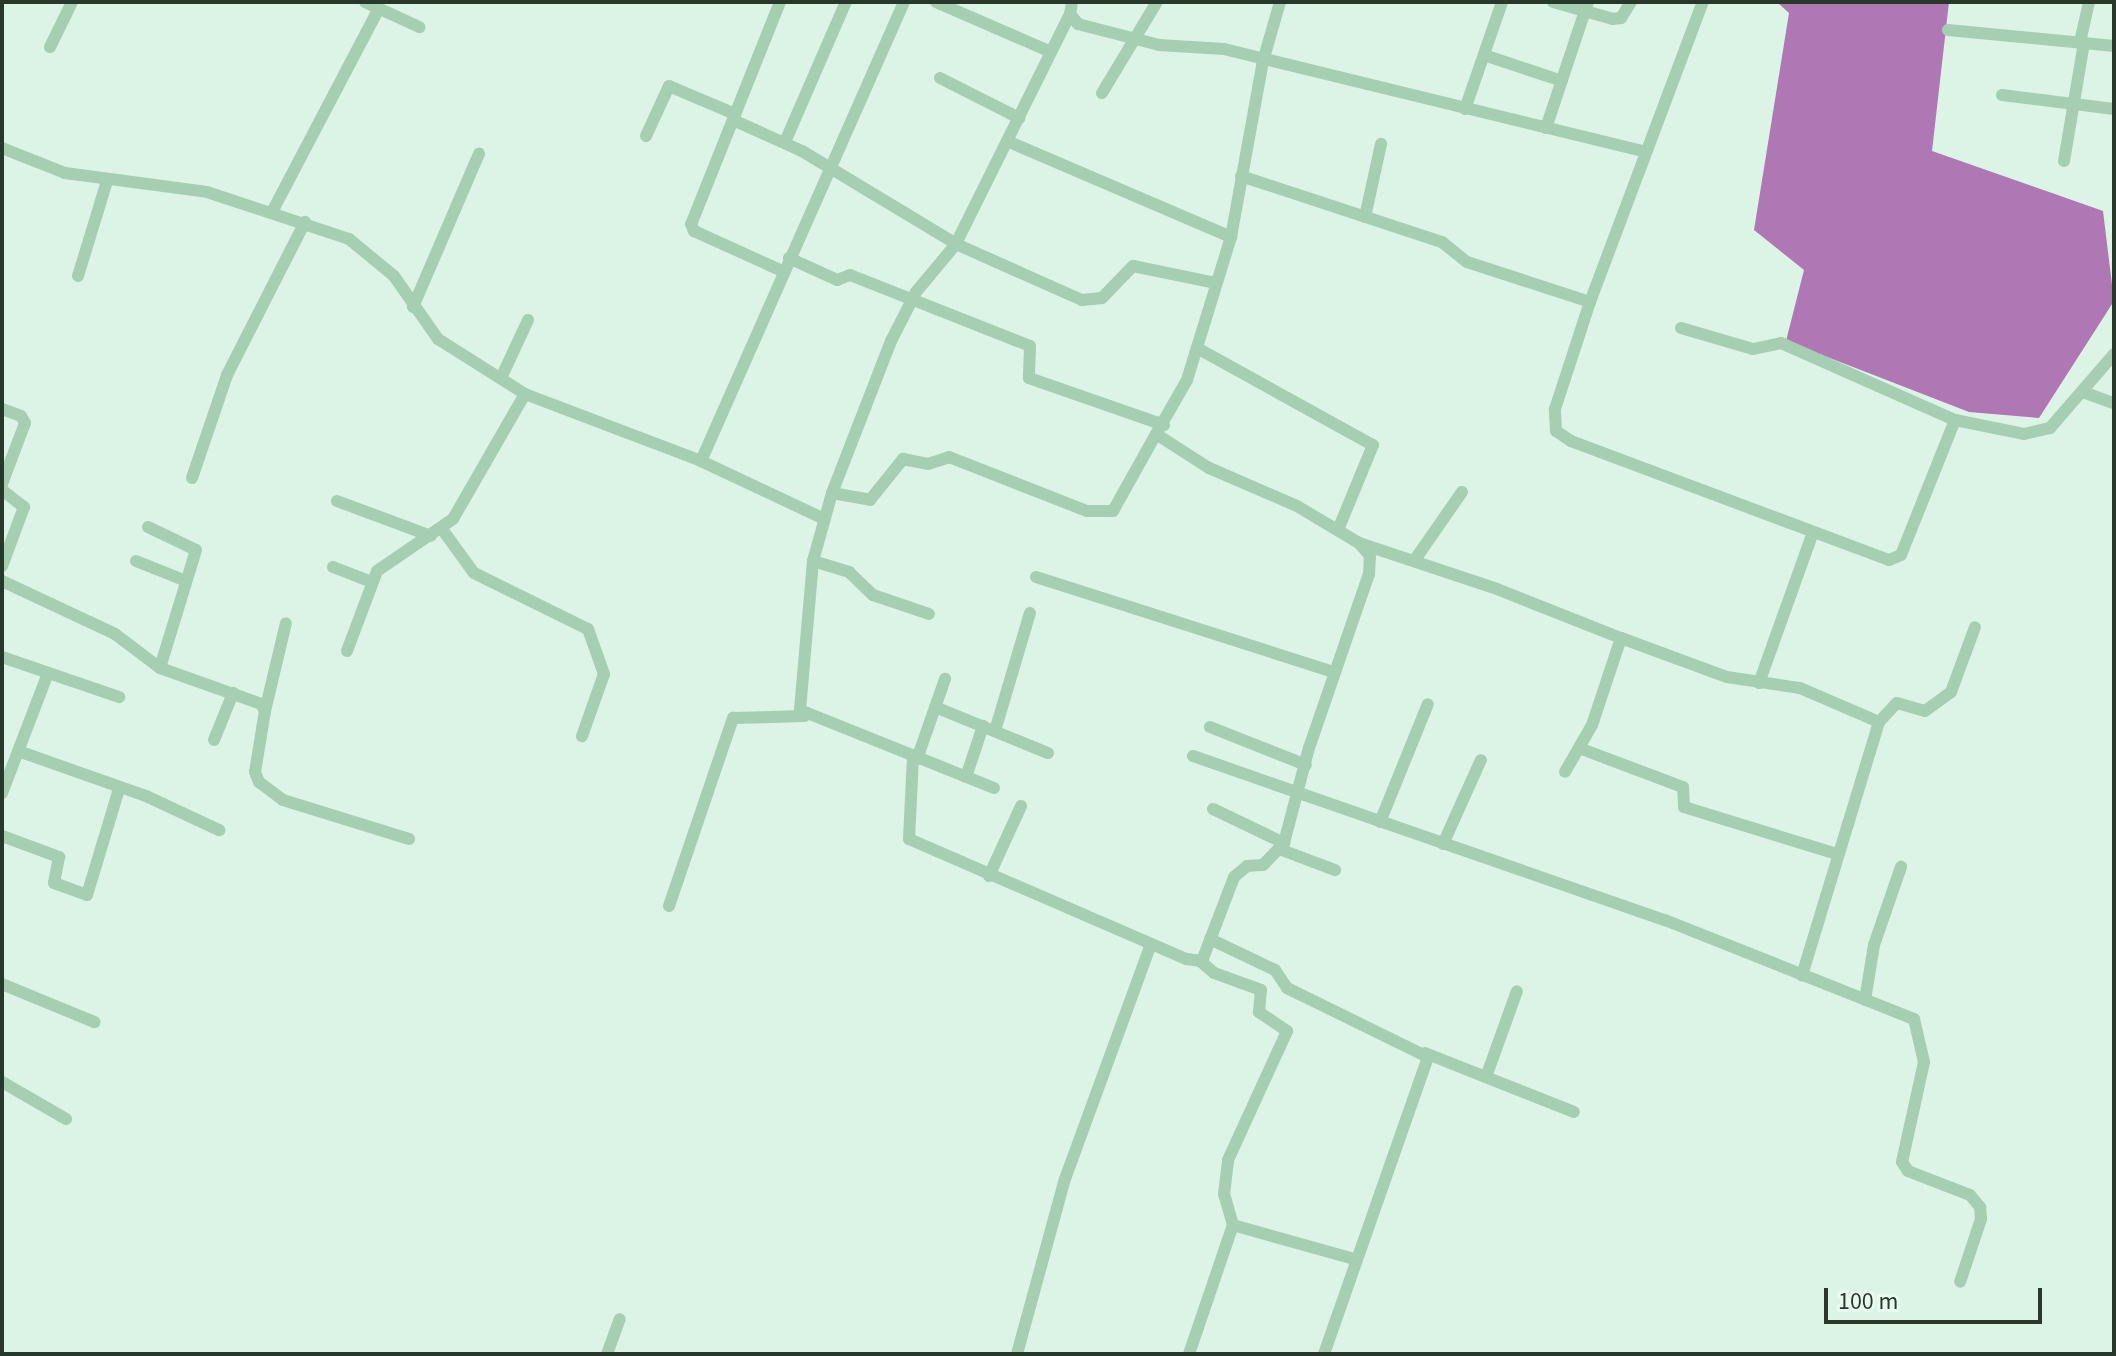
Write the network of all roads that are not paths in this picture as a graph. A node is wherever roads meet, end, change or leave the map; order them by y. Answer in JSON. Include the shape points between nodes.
{"nodes":[{"id":1,"x":72,"y":2,"type":"edge"},
{"id":2,"x":365,"y":2,"type":"edge"},
{"id":3,"x":780,"y":2,"type":"edge"},
{"id":4,"x":846,"y":2,"type":"edge"},
{"id":5,"x":904,"y":2,"type":"edge"},
{"id":6,"x":936,"y":2,"type":"edge"},
{"id":7,"x":1157,"y":2,"type":"edge"},
{"id":8,"x":1280,"y":2,"type":"edge"},
{"id":9,"x":1502,"y":2,"type":"edge"},
{"id":10,"x":1553,"y":2,"type":"edge"},
{"id":11,"x":1631,"y":2,"type":"edge"},
{"id":12,"x":1703,"y":2,"type":"edge"},
{"id":13,"x":2089,"y":2,"type":"edge"},
{"id":14,"x":1586,"y":7,"type":"edge"},
{"id":15,"x":379,"y":8,"type":"junction"},
{"id":16,"x":1071,"y":8,"type":"edge"},
{"id":17,"x":419,"y":27,"type":"dead end"},
{"id":18,"x":1948,"y":30,"type":"dead end"},
{"id":19,"x":1138,"y":37,"type":"junction"},
{"id":20,"x":2082,"y":43,"type":"junction"},
{"id":21,"x":2114,"y":46,"type":"edge"},
{"id":22,"x":50,"y":47,"type":"dead end"},
{"id":23,"x":1051,"y":52,"type":"junction"},
{"id":24,"x":1484,"y":55,"type":"junction"},
{"id":25,"x":1263,"y":61,"type":"junction"},
{"id":26,"x":940,"y":78,"type":"dead end"},
{"id":27,"x":1562,"y":81,"type":"junction"},
{"id":28,"x":1102,"y":93,"type":"dead end"},
{"id":29,"x":2002,"y":95,"type":"dead end"},
{"id":30,"x":2070,"y":101,"type":"junction"},
{"id":31,"x":1465,"y":109,"type":"junction"},
{"id":32,"x":2114,"y":109,"type":"edge"},
{"id":33,"x":734,"y":117,"type":"junction"},
{"id":34,"x":1019,"y":118,"type":"junction"},
{"id":35,"x":1546,"y":128,"type":"junction"},
{"id":36,"x":646,"y":136,"type":"dead end"},
{"id":37,"x":1007,"y":141,"type":"junction"},
{"id":38,"x":785,"y":142,"type":"junction"},
{"id":39,"x":1381,"y":144,"type":"dead end"},
{"id":40,"x":2,"y":148,"type":"edge"},
{"id":41,"x":1646,"y":152,"type":"junction"},
{"id":42,"x":479,"y":154,"type":"dead end"},
{"id":43,"x":2064,"y":161,"type":"dead end"},
{"id":44,"x":829,"y":166,"type":"junction"},
{"id":45,"x":1241,"y":176,"type":"junction"},
{"id":46,"x":107,"y":181,"type":"junction"},
{"id":47,"x":272,"y":212,"type":"junction"},
{"id":48,"x":1365,"y":217,"type":"junction"},
{"id":49,"x":305,"y":222,"type":"junction"},
{"id":50,"x":1231,"y":237,"type":"junction"},
{"id":51,"x":956,"y":244,"type":"junction"},
{"id":52,"x":789,"y":258,"type":"junction"},
{"id":53,"x":782,"y":271,"type":"junction"},
{"id":54,"x":78,"y":276,"type":"dead end"},
{"id":55,"x":1216,"y":283,"type":"junction"},
{"id":56,"x":911,"y":302,"type":"junction"},
{"id":57,"x":1590,"y":302,"type":"junction"},
{"id":58,"x":413,"y":307,"type":"junction"},
{"id":59,"x":528,"y":320,"type":"dead end"},
{"id":60,"x":1681,"y":328,"type":"dead end"},
{"id":61,"x":1197,"y":348,"type":"junction"},
{"id":62,"x":2114,"y":354,"type":"edge"},
{"id":63,"x":501,"y":378,"type":"junction"},
{"id":64,"x":2083,"y":392,"type":"junction"},
{"id":65,"x":525,"y":394,"type":"junction"},
{"id":66,"x":2114,"y":403,"type":"edge"},
{"id":67,"x":2,"y":409,"type":"edge"},
{"id":68,"x":1955,"y":420,"type":"junction"},
{"id":69,"x":1160,"y":430,"type":"junction"},
{"id":70,"x":701,"y":461,"type":"junction"},
{"id":71,"x":192,"y":478,"type":"dead end"},
{"id":72,"x":2,"y":487,"type":"edge"},
{"id":73,"x":1462,"y":492,"type":"dead end"},
{"id":74,"x":832,"y":493,"type":"junction"},
{"id":75,"x":337,"y":501,"type":"dead end"},
{"id":76,"x":822,"y":518,"type":"junction"},
{"id":77,"x":148,"y":527,"type":"dead end"},
{"id":78,"x":1338,"y":530,"type":"junction"},
{"id":79,"x":437,"y":532,"type":"junction"},
{"id":80,"x":1813,"y":532,"type":"junction"},
{"id":81,"x":1359,"y":543,"type":"junction"},
{"id":82,"x":136,"y":561,"type":"dead end"},
{"id":83,"x":813,"y":561,"type":"junction"},
{"id":84,"x":1414,"y":561,"type":"junction"},
{"id":85,"x":2,"y":566,"type":"edge"},
{"id":86,"x":333,"y":567,"type":"dead end"},
{"id":87,"x":1036,"y":577,"type":"dead end"},
{"id":88,"x":2,"y":581,"type":"edge"},
{"id":89,"x":186,"y":581,"type":"junction"},
{"id":90,"x":372,"y":582,"type":"junction"},
{"id":91,"x":1030,"y":613,"type":"dead end"},
{"id":92,"x":929,"y":614,"type":"dead end"},
{"id":93,"x":286,"y":623,"type":"dead end"},
{"id":94,"x":1975,"y":627,"type":"dead end"},
{"id":95,"x":1621,"y":638,"type":"junction"},
{"id":96,"x":347,"y":651,"type":"dead end"},
{"id":97,"x":2,"y":657,"type":"edge"},
{"id":98,"x":160,"y":668,"type":"junction"},
{"id":99,"x":1334,"y":672,"type":"junction"},
{"id":100,"x":47,"y":676,"type":"junction"},
{"id":101,"x":945,"y":679,"type":"dead end"},
{"id":102,"x":1759,"y":683,"type":"junction"},
{"id":103,"x":233,"y":693,"type":"junction"},
{"id":104,"x":119,"y":697,"type":"dead end"},
{"id":105,"x":1428,"y":704,"type":"dead end"},
{"id":106,"x":935,"y":707,"type":"junction"},
{"id":107,"x":265,"y":711,"type":"junction"},
{"id":108,"x":805,"y":716,"type":"junction"},
{"id":109,"x":1879,"y":722,"type":"junction"},
{"id":110,"x":1210,"y":727,"type":"dead end"},
{"id":111,"x":989,"y":728,"type":"junction"},
{"id":112,"x":582,"y":736,"type":"dead end"},
{"id":113,"x":214,"y":740,"type":"dead end"},
{"id":114,"x":1579,"y":748,"type":"junction"},
{"id":115,"x":18,"y":751,"type":"junction"},
{"id":116,"x":1048,"y":753,"type":"dead end"},
{"id":117,"x":1193,"y":756,"type":"dead end"},
{"id":118,"x":915,"y":758,"type":"junction"},
{"id":119,"x":1481,"y":760,"type":"dead end"},
{"id":120,"x":1306,"y":765,"type":"junction"},
{"id":121,"x":1565,"y":772,"type":"dead end"},
{"id":122,"x":966,"y":777,"type":"junction"},
{"id":123,"x":994,"y":788,"type":"dead end"},
{"id":124,"x":119,"y":789,"type":"junction"},
{"id":125,"x":2,"y":793,"type":"edge"},
{"id":126,"x":1301,"y":794,"type":"junction"},
{"id":127,"x":1021,"y":806,"type":"dead end"},
{"id":128,"x":1213,"y":809,"type":"dead end"},
{"id":129,"x":1380,"y":822,"type":"junction"},
{"id":130,"x":219,"y":830,"type":"dead end"},
{"id":131,"x":2,"y":836,"type":"edge"},
{"id":132,"x":409,"y":839,"type":"dead end"},
{"id":133,"x":1443,"y":844,"type":"junction"},
{"id":134,"x":1282,"y":846,"type":"junction"},
{"id":135,"x":1837,"y":854,"type":"junction"},
{"id":136,"x":1901,"y":867,"type":"dead end"},
{"id":137,"x":1335,"y":870,"type":"dead end"},
{"id":138,"x":989,"y":876,"type":"junction"},
{"id":139,"x":669,"y":906,"type":"dead end"},
{"id":140,"x":1210,"y":939,"type":"junction"},
{"id":141,"x":1150,"y":947,"type":"junction"},
{"id":142,"x":1199,"y":960,"type":"junction"},
{"id":143,"x":1802,"y":976,"type":"junction"},
{"id":144,"x":2,"y":984,"type":"edge"},
{"id":145,"x":1517,"y":991,"type":"dead end"},
{"id":146,"x":1865,"y":1000,"type":"junction"},
{"id":147,"x":94,"y":1022,"type":"dead end"},
{"id":148,"x":1425,"y":1053,"type":"junction"},
{"id":149,"x":1486,"y":1077,"type":"junction"},
{"id":150,"x":2,"y":1082,"type":"edge"},
{"id":151,"x":1574,"y":1112,"type":"dead end"},
{"id":152,"x":66,"y":1119,"type":"dead end"},
{"id":153,"x":1233,"y":1225,"type":"junction"},
{"id":154,"x":1354,"y":1259,"type":"junction"},
{"id":155,"x":1960,"y":1282,"type":"dead end"},
{"id":156,"x":620,"y":1319,"type":"dead end"},
{"id":157,"x":607,"y":1354,"type":"edge"},
{"id":158,"x":1017,"y":1354,"type":"edge"},
{"id":159,"x":1189,"y":1354,"type":"edge"},
{"id":160,"x":1324,"y":1354,"type":"edge"}],
"edges":[{"from":1,"to":22,"type":"street"},
{"from":2,"to":15,"type":"street"},
{"from":3,"to":33,"type":"street"},
{"from":4,"to":38,"type":"street"},
{"from":5,"to":44,"type":"street"},
{"from":6,"to":23,"type":"street"},
{"from":7,"to":19,"type":"street"},
{"from":8,"to":25,"type":"street"},
{"from":9,"to":24,"type":"street"},
{"from":10,"to":14,"type":"street"},
{"from":11,"to":14,"type":"street","via":[[1621,18]]},
{"from":12,"to":41,"type":"street"},
{"from":13,"to":20,"type":"street"},
{"from":14,"to":27,"type":"street"},
{"from":15,"to":17,"type":"street"},
{"from":15,"to":47,"type":"street"},
{"from":16,"to":19,"type":"street","via":[[1078,24]]},
{"from":16,"to":23,"type":"street"},
{"from":18,"to":20,"type":"street"},
{"from":19,"to":25,"type":"street","via":[[1159,45],[1224,49]]},
{"from":19,"to":28,"type":"street"},
{"from":20,"to":21,"type":"street"},
{"from":20,"to":30,"type":"street"},
{"from":23,"to":34,"type":"street"},
{"from":24,"to":27,"type":"street"},
{"from":24,"to":31,"type":"street"},
{"from":25,"to":31,"type":"street"},
{"from":25,"to":45,"type":"street"},
{"from":26,"to":34,"type":"street"},
{"from":27,"to":35,"type":"street"},
{"from":29,"to":30,"type":"street"},
{"from":30,"to":32,"type":"street"},
{"from":30,"to":43,"type":"street"},
{"from":31,"to":35,"type":"street"},
{"from":33,"to":36,"type":"street","via":[[669,86]]},
{"from":33,"to":38,"type":"street"},
{"from":33,"to":53,"type":"street","via":[[691,224],[694,231]]},
{"from":34,"to":37,"type":"street"},
{"from":35,"to":41,"type":"street"},
{"from":37,"to":50,"type":"street"},
{"from":37,"to":51,"type":"street"},
{"from":38,"to":44,"type":"street"},
{"from":39,"to":48,"type":"street"},
{"from":40,"to":46,"type":"street","via":[[50,169]]},
{"from":41,"to":57,"type":"street"},
{"from":42,"to":58,"type":"street"},
{"from":44,"to":51,"type":"street"},
{"from":44,"to":52,"type":"street"},
{"from":45,"to":48,"type":"street"},
{"from":45,"to":50,"type":"street"},
{"from":46,"to":47,"type":"street","via":[[207,192]]},
{"from":46,"to":54,"type":"street"},
{"from":47,"to":49,"type":"street"},
{"from":48,"to":57,"type":"street","via":[[1442,242],[1467,262],[1494,273]]},
{"from":49,"to":58,"type":"street","via":[[366,249],[394,276]]},
{"from":49,"to":71,"type":"street","via":[[227,375]]},
{"from":50,"to":55,"type":"street"},
{"from":51,"to":55,"type":"street","via":[[1082,300],[1102,298],[1124,269],[1133,266]]},
{"from":51,"to":56,"type":"street"},
{"from":52,"to":53,"type":"street"},
{"from":52,"to":56,"type":"street","via":[[837,280],[850,275]]},
{"from":53,"to":70,"type":"street"},
{"from":55,"to":61,"type":"street"},
{"from":56,"to":69,"type":"street","via":[[1030,346],[1029,378]]},
{"from":56,"to":74,"type":"street"},
{"from":57,"to":80,"type":"street","via":[[1555,409],[1556,431]]},
{"from":58,"to":63,"type":"street","via":[[438,339]]},
{"from":59,"to":63,"type":"street"},
{"from":60,"to":68,"type":"street","via":[[1753,349],[1781,343]]},
{"from":61,"to":69,"type":"street"},
{"from":61,"to":78,"type":"street","via":[[1373,445]]},
{"from":62,"to":64,"type":"street"},
{"from":63,"to":65,"type":"street"},
{"from":64,"to":66,"type":"street"},
{"from":64,"to":68,"type":"street","via":[[2062,418],[2039,431],[2024,434]]},
{"from":65,"to":70,"type":"street"},
{"from":65,"to":79,"type":"street"},
{"from":67,"to":72,"type":"street","via":[[25,423]]},
{"from":68,"to":80,"type":"street","via":[[1896,560]]},
{"from":69,"to":74,"type":"street","via":[[1113,511],[1087,511],[949,457],[928,464],[903,459],[870,500]]},
{"from":69,"to":78,"type":"street","via":[[1209,468]]},
{"from":70,"to":76,"type":"street"},
{"from":72,"to":85,"type":"street","via":[[24,507]]},
{"from":73,"to":84,"type":"street"},
{"from":74,"to":76,"type":"street"},
{"from":75,"to":79,"type":"street"},
{"from":76,"to":83,"type":"street"},
{"from":77,"to":89,"type":"street","via":[[195,547]]},
{"from":78,"to":81,"type":"street"},
{"from":79,"to":90,"type":"street","via":[[384,564]]},
{"from":79,"to":112,"type":"street","via":[[474,573],[588,629],[604,674]]},
{"from":80,"to":102,"type":"street"},
{"from":81,"to":84,"type":"street"},
{"from":81,"to":99,"type":"street","via":[[1370,556],[1369,574]]},
{"from":82,"to":89,"type":"street"},
{"from":83,"to":92,"type":"street","via":[[849,572],[873,595]]},
{"from":83,"to":108,"type":"street","via":[[798,704]]},
{"from":84,"to":95,"type":"street"},
{"from":86,"to":90,"type":"street"},
{"from":87,"to":99,"type":"street"},
{"from":88,"to":98,"type":"street","via":[[115,634]]},
{"from":89,"to":98,"type":"street"},
{"from":90,"to":96,"type":"street"},
{"from":91,"to":111,"type":"street"},
{"from":93,"to":107,"type":"street"},
{"from":94,"to":109,"type":"street","via":[[1951,692],[1925,711],[1895,704]]},
{"from":95,"to":102,"type":"street","via":[[1714,673]]},
{"from":95,"to":114,"type":"street"},
{"from":97,"to":100,"type":"street"},
{"from":98,"to":103,"type":"street"},
{"from":99,"to":120,"type":"street"},
{"from":100,"to":104,"type":"street"},
{"from":100,"to":115,"type":"street"},
{"from":101,"to":106,"type":"street"},
{"from":102,"to":109,"type":"street","via":[[1800,688]]},
{"from":103,"to":107,"type":"street"},
{"from":103,"to":113,"type":"street"},
{"from":105,"to":129,"type":"street"},
{"from":106,"to":111,"type":"street"},
{"from":106,"to":118,"type":"street"},
{"from":107,"to":132,"type":"street","via":[[255,772],[259,782],[283,800]]},
{"from":108,"to":118,"type":"street"},
{"from":108,"to":139,"type":"street","via":[[733,718]]},
{"from":109,"to":135,"type":"street"},
{"from":110,"to":120,"type":"street"},
{"from":111,"to":116,"type":"street"},
{"from":111,"to":122,"type":"street"},
{"from":114,"to":121,"type":"street"},
{"from":114,"to":135,"type":"street","via":[[1683,787],[1684,807]]},
{"from":115,"to":124,"type":"street"},
{"from":115,"to":125,"type":"street"},
{"from":117,"to":126,"type":"street"},
{"from":118,"to":122,"type":"street"},
{"from":118,"to":138,"type":"street","via":[[909,839]]},
{"from":119,"to":133,"type":"street"},
{"from":120,"to":126,"type":"street"},
{"from":122,"to":123,"type":"street"},
{"from":124,"to":130,"type":"street"},
{"from":124,"to":131,"type":"street","via":[[87,895],[54,883],[59,857]]},
{"from":126,"to":129,"type":"street"},
{"from":126,"to":134,"type":"street"},
{"from":127,"to":138,"type":"street"},
{"from":128,"to":134,"type":"street"},
{"from":129,"to":133,"type":"street"},
{"from":133,"to":143,"type":"street","via":[[1665,920]]},
{"from":134,"to":137,"type":"street"},
{"from":134,"to":140,"type":"street","via":[[1263,865],[1247,866],[1234,877]]},
{"from":135,"to":143,"type":"street"},
{"from":136,"to":146,"type":"street","via":[[1872,950]]},
{"from":138,"to":141,"type":"street","via":[[1096,918]]},
{"from":140,"to":142,"type":"street"},
{"from":140,"to":148,"type":"street","via":[[1275,970],[1287,988]]},
{"from":141,"to":142,"type":"street"},
{"from":141,"to":158,"type":"street","via":[[1065,1179]]},
{"from":142,"to":153,"type":"street","via":[[1214,973],[1261,990],[1259,1012],[1287,1031],[1228,1160],[1224,1194]]},
{"from":143,"to":146,"type":"street"},
{"from":144,"to":147,"type":"street"},
{"from":145,"to":149,"type":"street"},
{"from":146,"to":155,"type":"street","via":[[1917,1023],[1924,1062],[1901,1154],[1903,1167],[1970,1195],[1980,1207],[1981,1219]]},
{"from":148,"to":149,"type":"street"},
{"from":148,"to":154,"type":"street","via":[[1428,1062]]},
{"from":149,"to":151,"type":"street"},
{"from":150,"to":152,"type":"street"},
{"from":153,"to":154,"type":"street"},
{"from":153,"to":159,"type":"street"},
{"from":154,"to":160,"type":"street"},
{"from":156,"to":157,"type":"street"}]}
